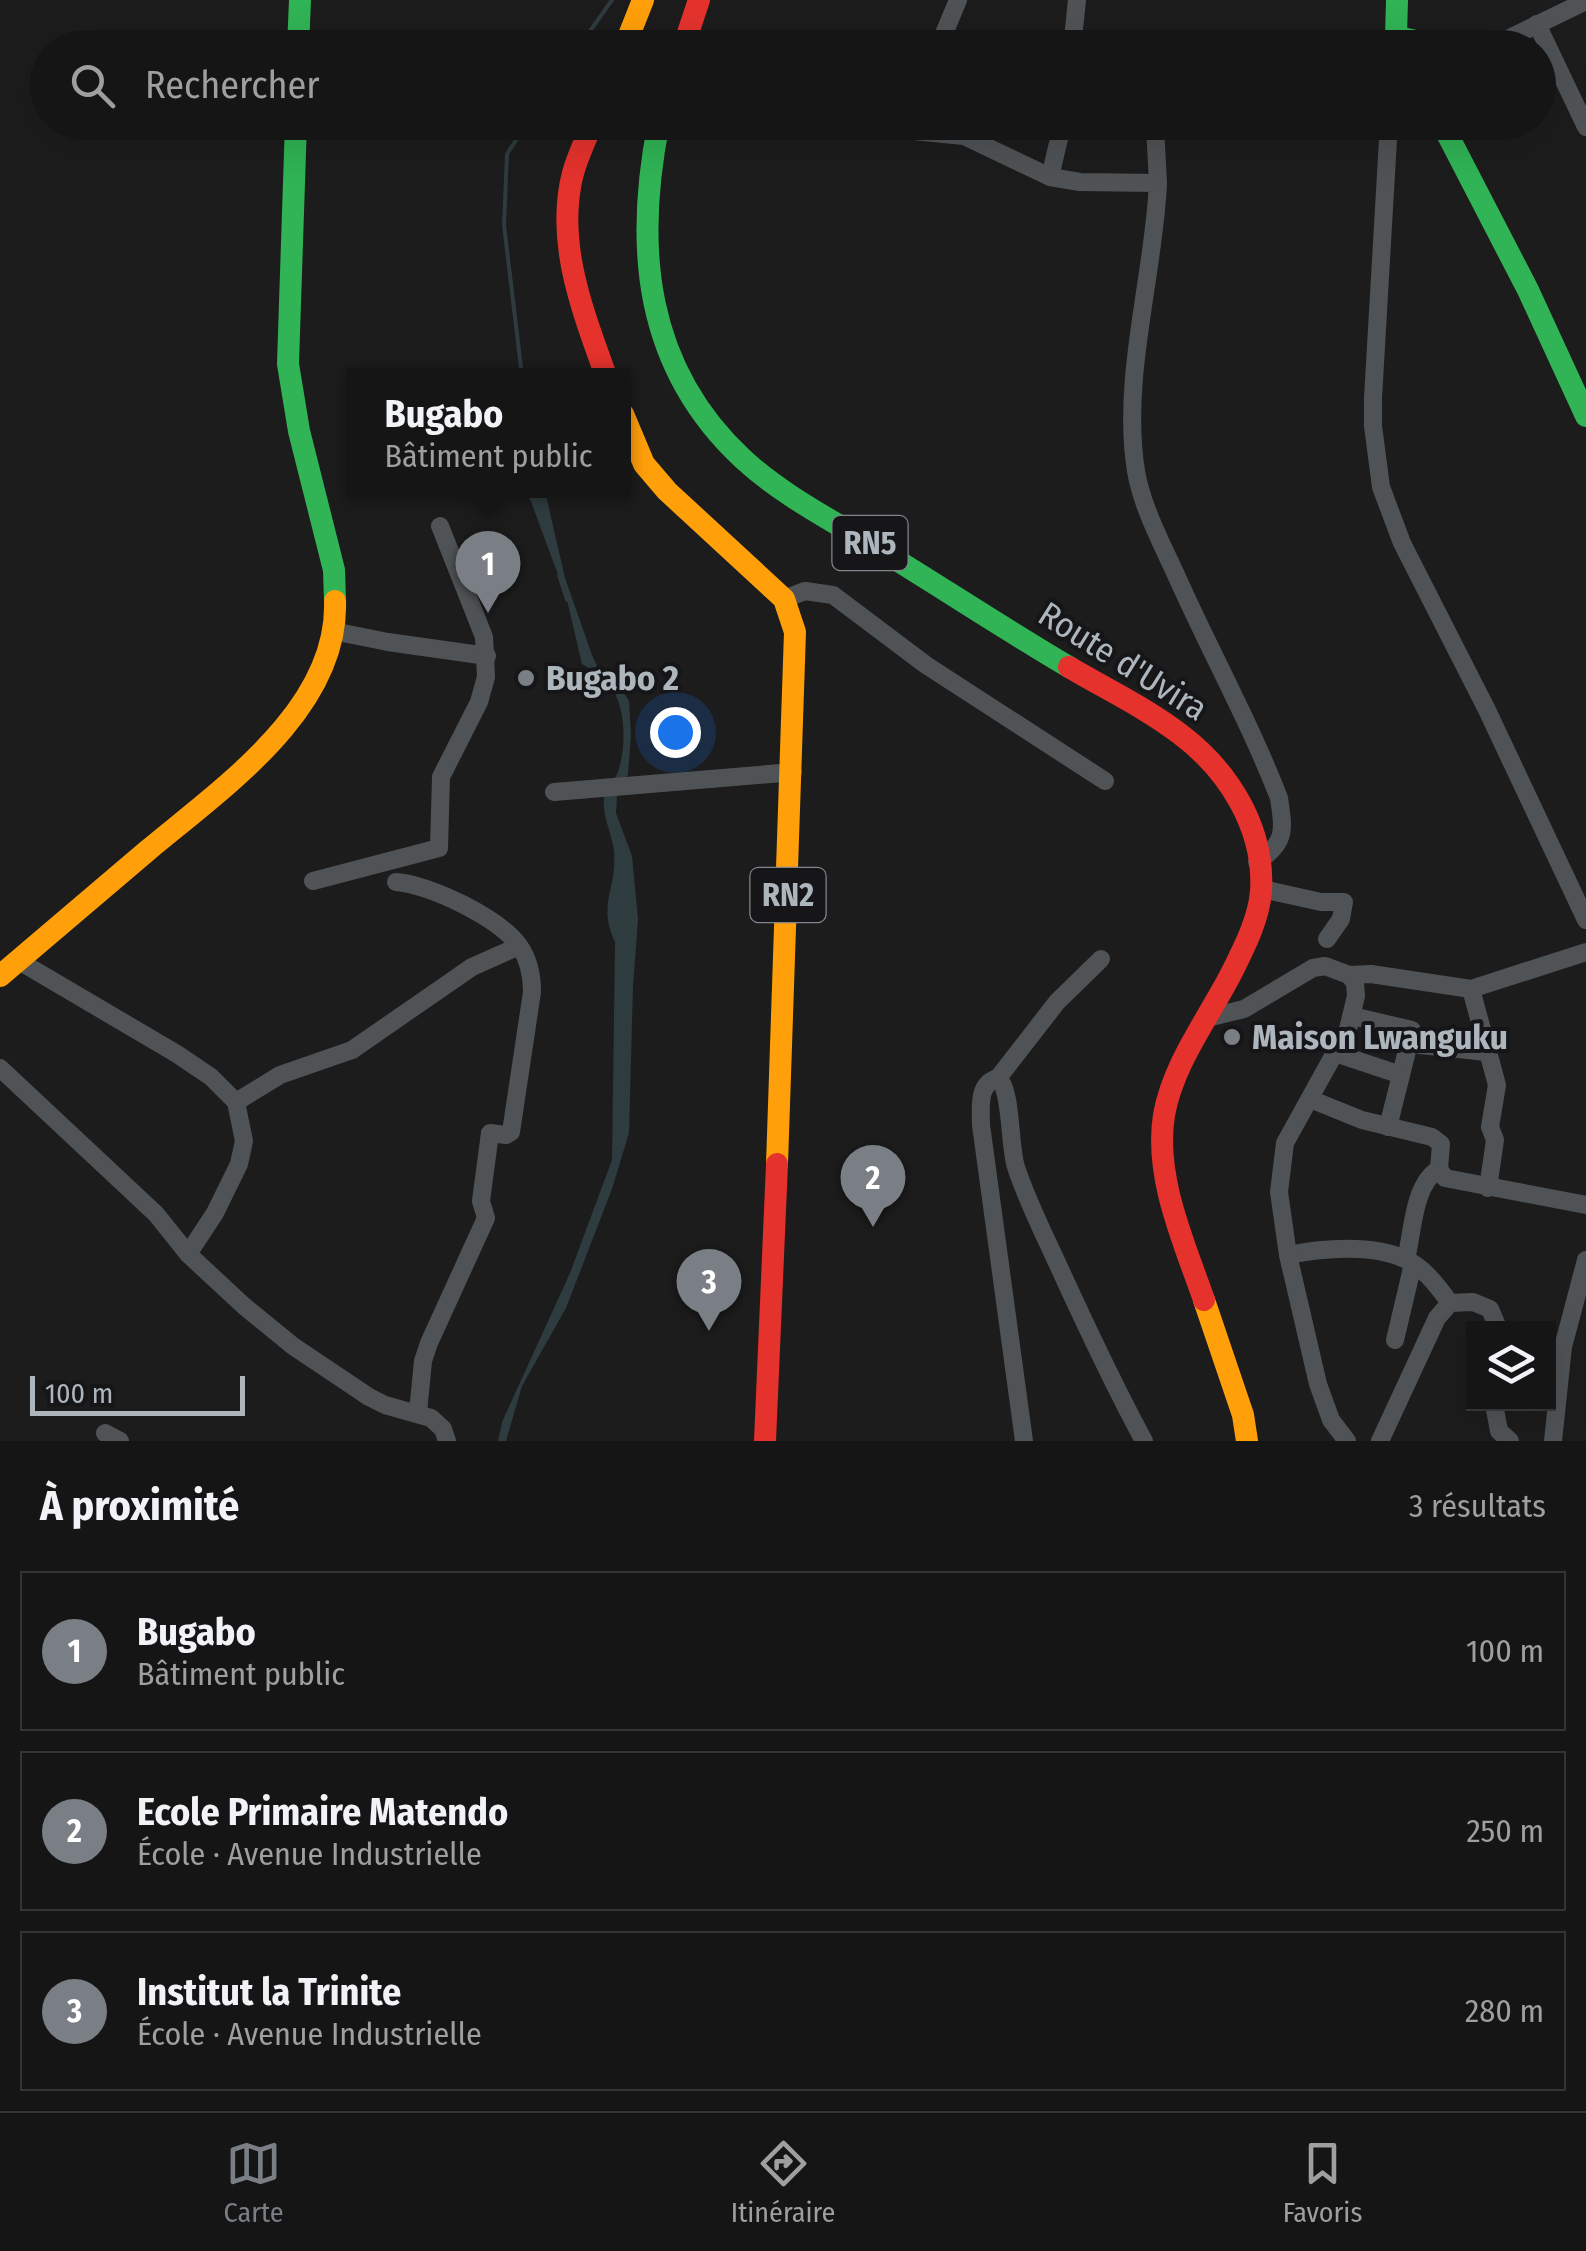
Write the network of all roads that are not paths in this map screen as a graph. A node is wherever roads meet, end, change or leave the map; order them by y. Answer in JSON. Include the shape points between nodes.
{"nodes":[{"id":1,"x":300,"y":0,"type":"edge"},
{"id":2,"x":643,"y":0,"type":"edge"},
{"id":3,"x":699,"y":0,"type":"edge"},
{"id":4,"x":958,"y":0,"type":"edge"},
{"id":5,"x":1077,"y":0,"type":"edge"},
{"id":6,"x":1397,"y":0,"type":"edge"},
{"id":7,"x":1586,"y":1,"type":"edge"},
{"id":8,"x":1538,"y":24,"type":"junction"},
{"id":9,"x":299,"y":30,"type":"edge"},
{"id":10,"x":631,"y":30,"type":"edge"},
{"id":11,"x":688,"y":30,"type":"edge"},
{"id":12,"x":946,"y":30,"type":"edge"},
{"id":13,"x":1074,"y":30,"type":"edge"},
{"id":14,"x":1391,"y":30,"type":"edge"},
{"id":15,"x":1526,"y":30,"type":"edge"},
{"id":16,"x":1541,"y":30,"type":"edge"},
{"id":17,"x":1556,"y":63,"type":"edge"},
{"id":18,"x":1586,"y":127,"type":"edge"},
{"id":19,"x":295,"y":140,"type":"edge"},
{"id":20,"x":586,"y":140,"type":"edge"},
{"id":21,"x":655,"y":140,"type":"edge"},
{"id":22,"x":973,"y":140,"type":"edge"},
{"id":23,"x":1059,"y":140,"type":"edge"},
{"id":24,"x":1156,"y":140,"type":"edge"},
{"id":25,"x":1388,"y":140,"type":"edge"},
{"id":26,"x":1451,"y":140,"type":"edge"},
{"id":27,"x":1050,"y":176,"type":"junction"},
{"id":28,"x":1158,"y":183,"type":"junction"},
{"id":29,"x":604,"y":368,"type":"edge"},
{"id":30,"x":1586,"y":416,"type":"edge"},
{"id":31,"x":631,"y":433,"type":"edge"},
{"id":32,"x":440,"y":526,"type":"dead end"},
{"id":33,"x":784,"y":598,"type":"junction"},
{"id":34,"x":333,"y":631,"type":"junction"},
{"id":35,"x":487,"y":656,"type":"junction"},
{"id":36,"x":792,"y":772,"type":"junction"},
{"id":37,"x":1105,"y":781,"type":"dead end"},
{"id":38,"x":554,"y":792,"type":"dead end"},
{"id":39,"x":1257,"y":862,"type":"junction"},
{"id":40,"x":313,"y":881,"type":"dead end"},
{"id":41,"x":396,"y":882,"type":"dead end"},
{"id":42,"x":1262,"y":889,"type":"junction"},
{"id":43,"x":1586,"y":920,"type":"edge"},
{"id":44,"x":1327,"y":938,"type":"dead end"},
{"id":45,"x":519,"y":946,"type":"junction"},
{"id":46,"x":1586,"y":952,"type":"edge"},
{"id":47,"x":1102,"y":959,"type":"dead end"},
{"id":48,"x":19,"y":961,"type":"junction"},
{"id":49,"x":1349,"y":975,"type":"junction"},
{"id":50,"x":0,"y":976,"type":"edge"},
{"id":51,"x":1471,"y":989,"type":"junction"},
{"id":52,"x":1352,"y":1016,"type":"junction"},
{"id":53,"x":1206,"y":1018,"type":"junction"},
{"id":54,"x":1411,"y":1044,"type":"junction"},
{"id":55,"x":1487,"y":1052,"type":"junction"},
{"id":56,"x":1335,"y":1053,"type":"junction"},
{"id":57,"x":0,"y":1068,"type":"edge"},
{"id":58,"x":1401,"y":1075,"type":"junction"},
{"id":59,"x":998,"y":1078,"type":"junction"},
{"id":60,"x":1310,"y":1099,"type":"junction"},
{"id":61,"x":236,"y":1102,"type":"junction"},
{"id":62,"x":1388,"y":1127,"type":"junction"},
{"id":63,"x":1438,"y":1169,"type":"junction"},
{"id":64,"x":1488,"y":1188,"type":"junction"},
{"id":65,"x":1586,"y":1205,"type":"edge"},
{"id":66,"x":188,"y":1254,"type":"junction"},
{"id":67,"x":1288,"y":1255,"type":"junction"},
{"id":68,"x":1586,"y":1260,"type":"edge"},
{"id":69,"x":1410,"y":1262,"type":"junction"},
{"id":70,"x":1450,"y":1303,"type":"junction"},
{"id":71,"x":1495,"y":1321,"type":"edge"},
{"id":72,"x":1394,"y":1340,"type":"dead end"},
{"id":73,"x":1496,"y":1411,"type":"edge"},
{"id":74,"x":418,"y":1412,"type":"junction"},
{"id":75,"x":447,"y":1441,"type":"edge"},
{"id":76,"x":765,"y":1441,"type":"edge"},
{"id":77,"x":1024,"y":1441,"type":"edge"},
{"id":78,"x":1144,"y":1441,"type":"edge"},
{"id":79,"x":1246,"y":1441,"type":"edge"},
{"id":80,"x":1346,"y":1441,"type":"edge"},
{"id":81,"x":1380,"y":1441,"type":"edge"},
{"id":82,"x":1510,"y":1441,"type":"edge"},
{"id":83,"x":1552,"y":1441,"type":"edge"}],
"edges":[{"from":1,"to":9,"type":"main road"},
{"from":2,"to":10,"type":"main road"},
{"from":3,"to":11,"type":"main road"},
{"from":4,"to":12,"type":"street"},
{"from":5,"to":13,"type":"street"},
{"from":6,"to":14,"type":"main road"},
{"from":7,"to":8,"type":"street"},
{"from":8,"to":15,"type":"street"},
{"from":8,"to":16,"type":"street"},
{"from":17,"to":18,"type":"street"},
{"from":19,"to":34,"type":"main road","via":[[287,352],[332,548]]},
{"from":20,"to":29,"type":"main road","via":[[572,174],[570,255]]},
{"from":21,"to":39,"type":"main road","name":"Route d'Uvira","number":"RN5","via":[[646,207],[657,326],[703,418],[743,460],[815,510],[1194,745],[1247,815]]},
{"from":22,"to":27,"type":"street"},
{"from":23,"to":27,"type":"street"},
{"from":24,"to":28,"type":"street"},
{"from":25,"to":43,"type":"street","via":[[1373,398],[1381,487]]},
{"from":26,"to":30,"type":"main road"},
{"from":27,"to":28,"type":"street"},
{"from":28,"to":39,"type":"street","via":[[1140,306],[1136,472],[1279,798],[1283,830],[1276,849]]},
{"from":31,"to":33,"type":"main road","via":[[644,464],[667,491]]},
{"from":32,"to":35,"type":"street"},
{"from":33,"to":36,"type":"main road","number":"RN2","via":[[794,632]]},
{"from":33,"to":37,"type":"street","via":[[805,591],[834,596]]},
{"from":34,"to":35,"type":"street"},
{"from":34,"to":48,"type":"main road","via":[[312,688],[262,754]]},
{"from":35,"to":40,"type":"street","via":[[479,702],[441,776],[438,848]]},
{"from":36,"to":38,"type":"street"},
{"from":36,"to":76,"type":"main road","number":"RN2"},
{"from":39,"to":42,"type":"main road","name":"Route d'Uvira"},
{"from":41,"to":45,"type":"street","via":[[474,911]]},
{"from":42,"to":44,"type":"street","via":[[1346,904]]},
{"from":42,"to":53,"type":"main road","name":"Route d'Uvira"},
{"from":45,"to":61,"type":"street","via":[[472,967],[352,1050],[280,1076]]},
{"from":45,"to":74,"type":"street","via":[[532,973],[532,992],[511,1132],[490,1133],[481,1202],[486,1218],[428,1344]]},
{"from":46,"to":51,"type":"street"},
{"from":47,"to":59,"type":"street","via":[[1057,1002]]},
{"from":48,"to":50,"type":"main road"},
{"from":48,"to":61,"type":"street","via":[[176,1054]]},
{"from":49,"to":51,"type":"street"},
{"from":49,"to":52,"type":"street","via":[[1356,983]]},
{"from":49,"to":53,"type":"street","via":[[1312,968],[1244,1009]]},
{"from":51,"to":55,"type":"street"},
{"from":52,"to":54,"type":"street","via":[[1412,1030]]},
{"from":52,"to":56,"type":"street"},
{"from":53,"to":79,"type":"main road","name":"Route d'Uvira","via":[[1167,1102],[1166,1183]]},
{"from":54,"to":55,"type":"street"},
{"from":54,"to":58,"type":"street"},
{"from":55,"to":64,"type":"street","via":[[1497,1097]]},
{"from":56,"to":58,"type":"street"},
{"from":56,"to":60,"type":"street"},
{"from":57,"to":66,"type":"street","via":[[156,1214]]},
{"from":58,"to":62,"type":"street"},
{"from":59,"to":77,"type":"street","via":[[981,1098],[981,1125]]},
{"from":59,"to":78,"type":"street","via":[[1007,1094],[1015,1166]]},
{"from":60,"to":62,"type":"street"},
{"from":60,"to":67,"type":"street","via":[[1280,1166]]},
{"from":61,"to":66,"type":"street","via":[[244,1141],[239,1164]]},
{"from":62,"to":63,"type":"street","via":[[1441,1144]]},
{"from":63,"to":64,"type":"street","via":[[1445,1178]]},
{"from":63,"to":69,"type":"street","via":[[1421,1191]]},
{"from":64,"to":65,"type":"street"},
{"from":66,"to":74,"type":"street","via":[[293,1346],[385,1406]]},
{"from":67,"to":69,"type":"street","via":[[1376,1251]]},
{"from":67,"to":80,"type":"street","via":[[1318,1384]]},
{"from":68,"to":83,"type":"street","via":[[1563,1347]]},
{"from":69,"to":70,"type":"street"},
{"from":69,"to":72,"type":"street"},
{"from":70,"to":71,"type":"street","via":[[1490,1309]]},
{"from":70,"to":81,"type":"street"},
{"from":73,"to":82,"type":"street"},
{"from":74,"to":75,"type":"street","via":[[443,1429]]}]}
